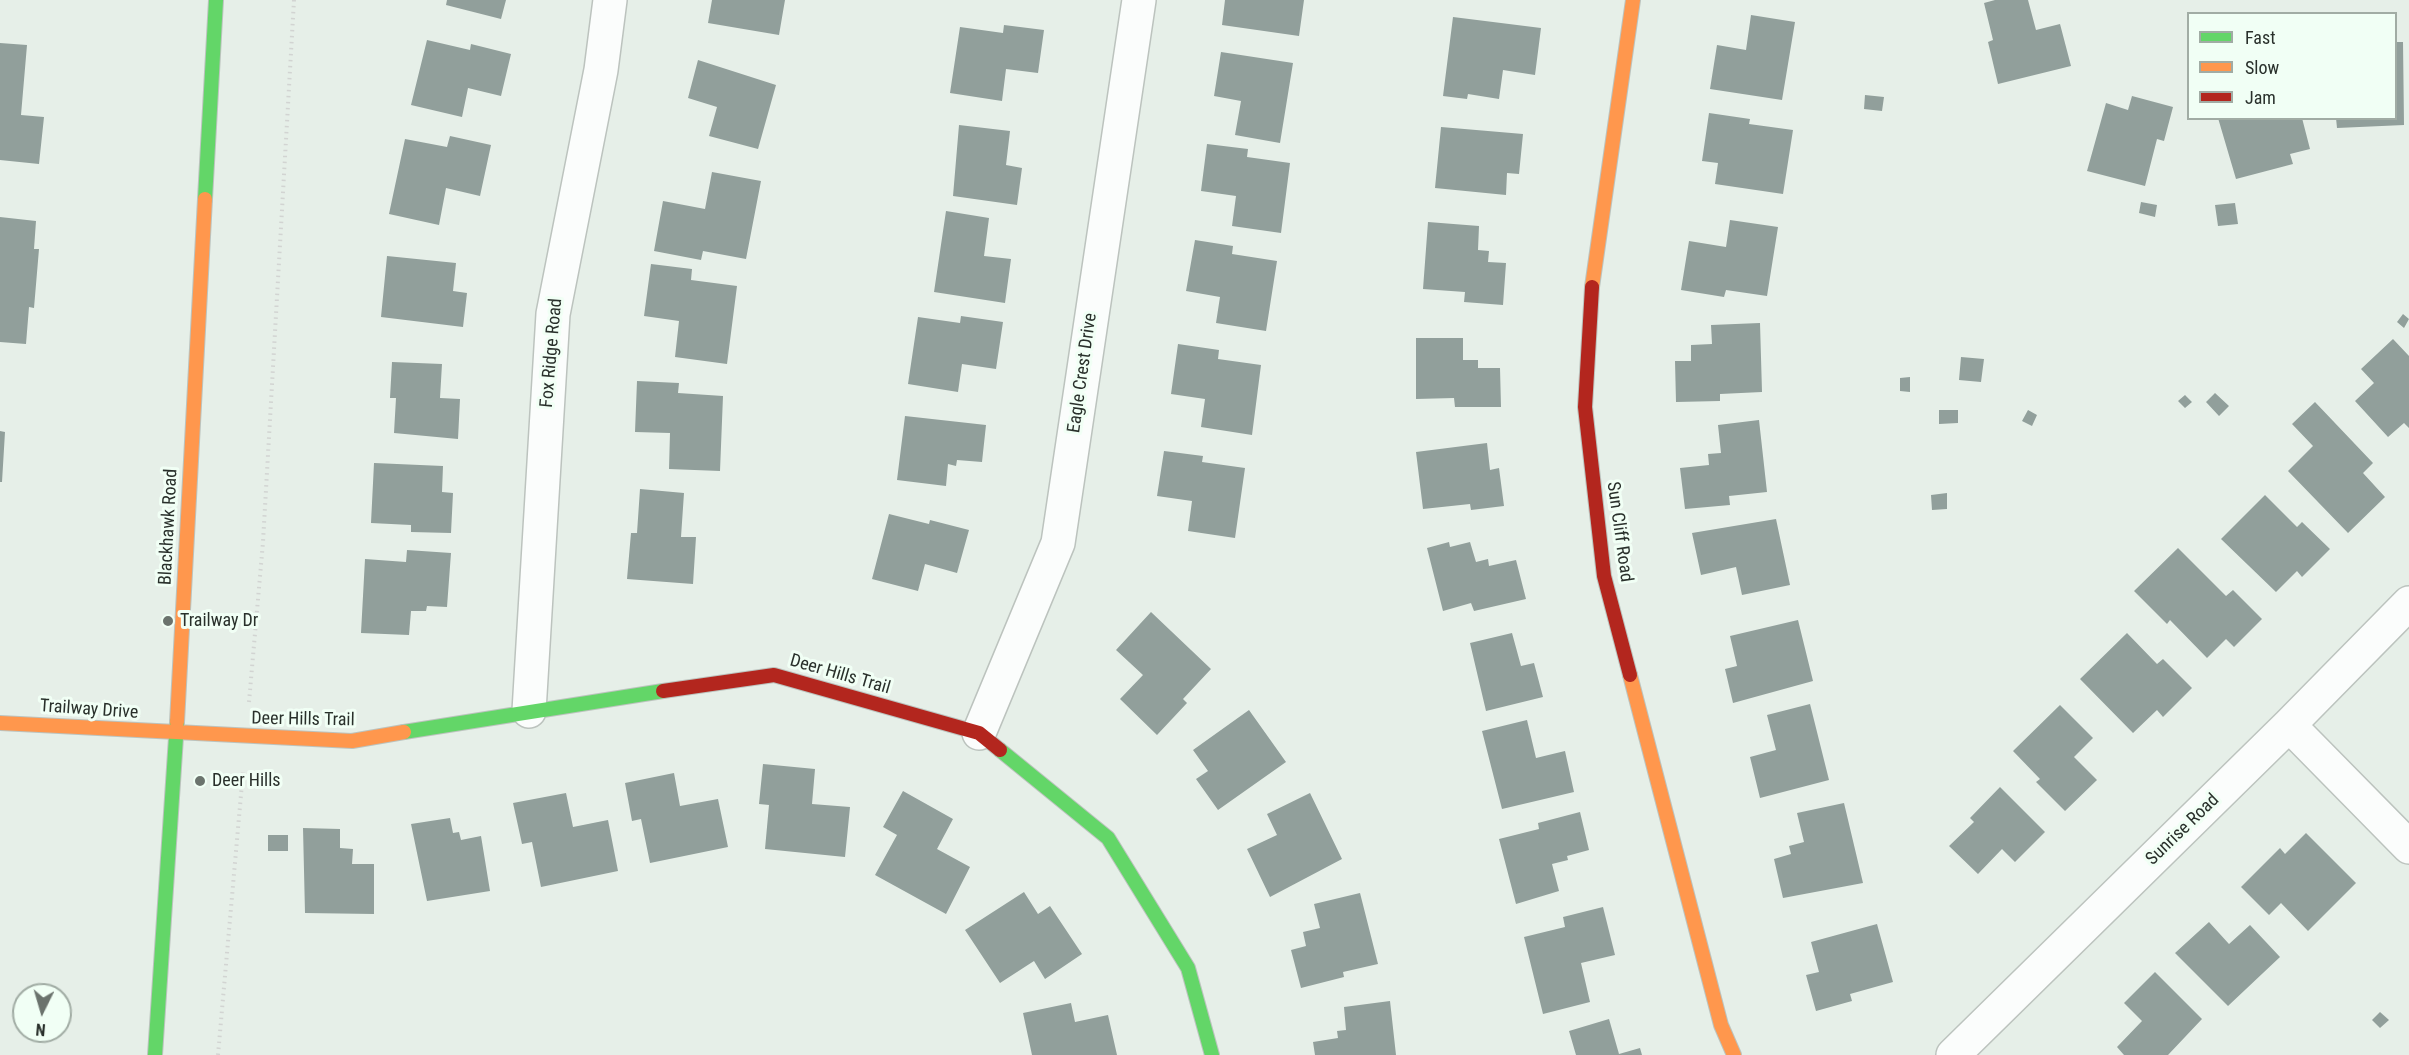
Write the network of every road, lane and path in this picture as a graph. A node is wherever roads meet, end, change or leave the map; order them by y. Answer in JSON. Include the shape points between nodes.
{"nodes":[{"id":1,"x":216,"y":0,"type":"edge"},
{"id":2,"x":294,"y":0,"type":"edge"},
{"id":3,"x":610,"y":0,"type":"edge"},
{"id":4,"x":1139,"y":0,"type":"edge"},
{"id":5,"x":1633,"y":0,"type":"edge"},
{"id":6,"x":2409,"y":603,"type":"edge"},
{"id":7,"x":529,"y":711,"type":"junction"},
{"id":8,"x":0,"y":723,"type":"edge"},
{"id":9,"x":2289,"y":725,"type":"junction"},
{"id":10,"x":979,"y":733,"type":"junction"},
{"id":11,"x":176,"y":734,"type":"junction"},
{"id":12,"x":246,"y":737,"type":"junction"},
{"id":13,"x":2409,"y":847,"type":"edge"},
{"id":14,"x":154,"y":1055,"type":"edge"},
{"id":15,"x":218,"y":1055,"type":"edge"},
{"id":16,"x":1212,"y":1055,"type":"edge"},
{"id":17,"x":1734,"y":1055,"type":"edge"},
{"id":18,"x":1953,"y":1055,"type":"edge"}],
"edges":[{"from":1,"to":11,"type":"street","name":"Blackhawk Road"},
{"from":2,"to":12,"type":"path","via":[[263,542]]},
{"from":3,"to":7,"type":"street","name":"Fox Ridge Road","via":[[601,70],[553,314]]},
{"from":4,"to":10,"type":"street","name":"Eagle Crest Drive","via":[[1058,543]]},
{"from":5,"to":17,"type":"street","name":"Sun Cliff Road","via":[[1591,292],[1585,407],[1604,576],[1721,1025]]},
{"from":6,"to":9,"type":"street","name":"Sunrise Road"},
{"from":7,"to":10,"type":"street","name":"Deer Hills Trail","via":[[774,675]]},
{"from":7,"to":12,"type":"street","name":"Deer Hills Trail","via":[[352,741]]},
{"from":8,"to":11,"type":"street","name":"Trailway Drive"},
{"from":9,"to":13,"type":"street"},
{"from":9,"to":18,"type":"street","name":"Sunrise Road"},
{"from":10,"to":16,"type":"street","name":"Deer Hills Trail","via":[[1108,838],[1188,968]]},
{"from":11,"to":12,"type":"street","name":"Deer Hills Trail"},
{"from":11,"to":14,"type":"street","name":"Blackhawk Road"},
{"from":12,"to":15,"type":"path"}]}
